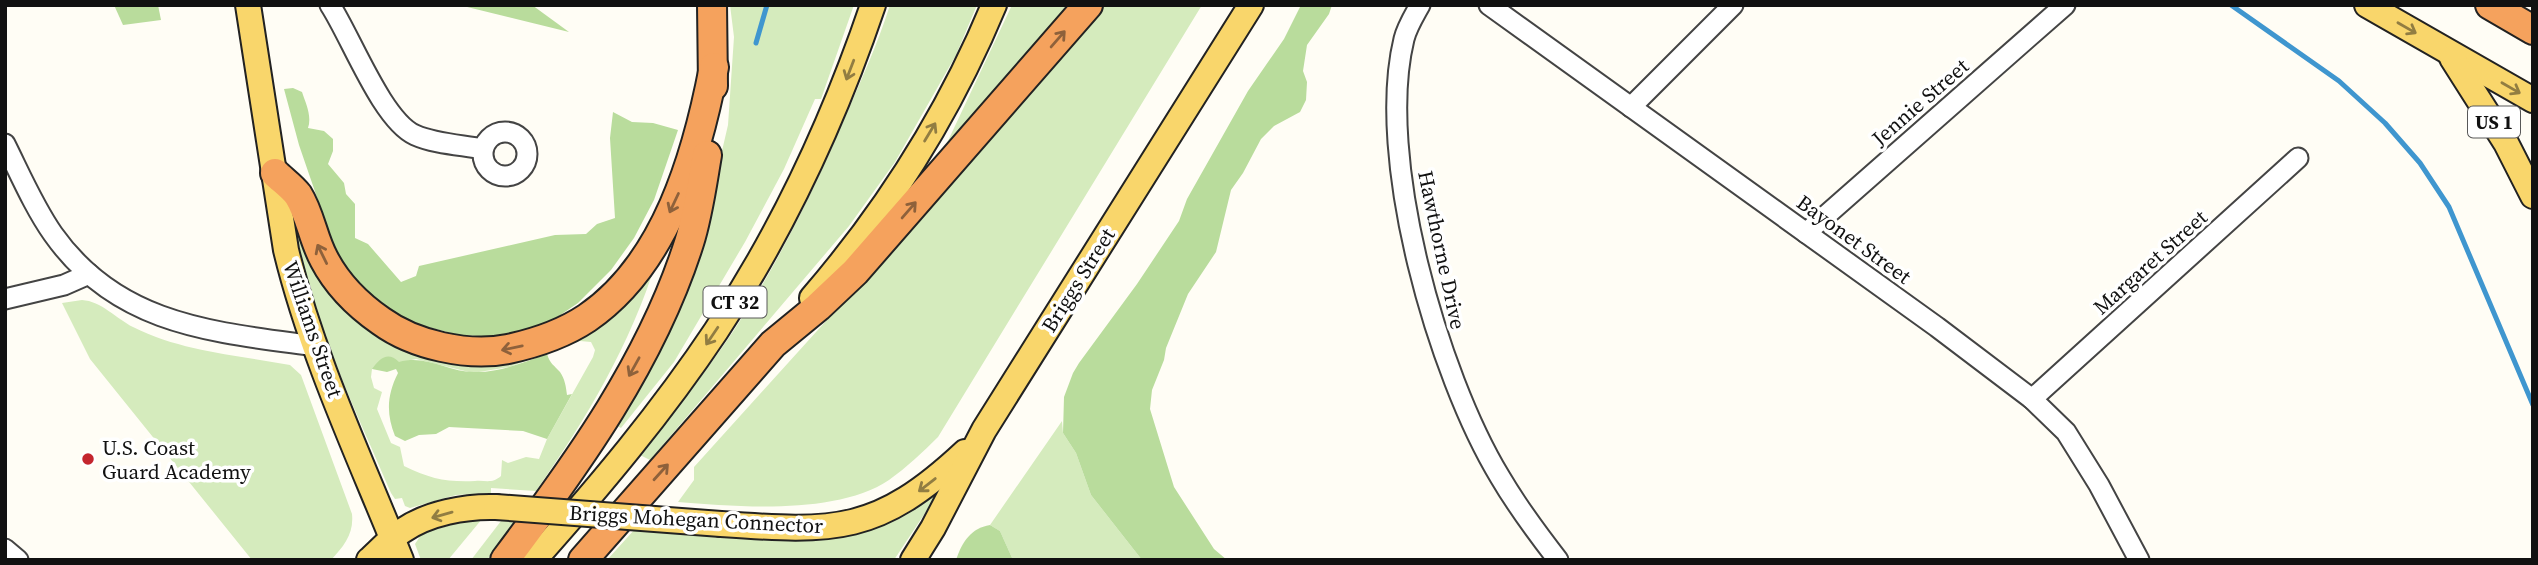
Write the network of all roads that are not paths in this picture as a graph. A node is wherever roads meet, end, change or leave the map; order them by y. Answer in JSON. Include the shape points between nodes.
{"nodes":[{"id":1,"x":248,"y":5,"type":"edge"},
{"id":2,"x":330,"y":5,"type":"edge"},
{"id":3,"x":712,"y":5,"type":"edge"},
{"id":4,"x":873,"y":5,"type":"edge"},
{"id":5,"x":994,"y":5,"type":"edge"},
{"id":6,"x":1088,"y":5,"type":"edge"},
{"id":7,"x":1251,"y":5,"type":"edge"},
{"id":8,"x":1420,"y":5,"type":"edge"},
{"id":9,"x":1489,"y":5,"type":"edge"},
{"id":10,"x":1733,"y":5,"type":"edge"},
{"id":11,"x":2065,"y":5,"type":"edge"},
{"id":12,"x":2367,"y":5,"type":"edge"},
{"id":13,"x":2490,"y":5,"type":"edge"},
{"id":14,"x":2533,"y":30,"type":"edge"},
{"id":15,"x":2447,"y":51,"type":"junction"},
{"id":16,"x":714,"y":68,"type":"junction"},
{"id":17,"x":2533,"y":100,"type":"edge"},
{"id":18,"x":1631,"y":107,"type":"junction"},
{"id":19,"x":5,"y":144,"type":"edge"},
{"id":20,"x":483,"y":149,"type":"dead end"},
{"id":21,"x":2298,"y":158,"type":"dead end"},
{"id":22,"x":275,"y":173,"type":"junction"},
{"id":23,"x":2533,"y":196,"type":"edge"},
{"id":24,"x":1806,"y":233,"type":"junction"},
{"id":25,"x":89,"y":274,"type":"junction"},
{"id":26,"x":5,"y":299,"type":"edge"},
{"id":27,"x":773,"y":344,"type":"junction"},
{"id":28,"x":315,"y":346,"type":"junction"},
{"id":29,"x":2032,"y":399,"type":"junction"},
{"id":30,"x":978,"y":439,"type":"junction"},
{"id":31,"x":396,"y":549,"type":"edge"},
{"id":32,"x":5,"y":550,"type":"edge"},
{"id":33,"x":18,"y":560,"type":"edge"},
{"id":34,"x":369,"y":560,"type":"edge"},
{"id":35,"x":505,"y":560,"type":"edge"},
{"id":36,"x":534,"y":560,"type":"edge"},
{"id":37,"x":583,"y":560,"type":"edge"},
{"id":38,"x":914,"y":560,"type":"edge"},
{"id":39,"x":1558,"y":560,"type":"edge"},
{"id":40,"x":2139,"y":560,"type":"edge"}],
"edges":[{"from":1,"to":22,"type":"main road","name":"Williams Street"},
{"from":2,"to":20,"type":"street","via":[[401,125],[421,137]]},
{"from":3,"to":16,"type":"highway"},
{"from":4,"to":36,"type":"main road","number":"CT 32","one_way":true,"via":[[822,138],[744,288],[649,423]]},
{"from":27,"to":5,"type":"main road","number":"CT 32","one_way":true,"via":[[833,274],[888,199],[957,83]]},
{"from":27,"to":6,"type":"highway","one_way":true,"via":[[855,272]]},
{"from":7,"to":30,"type":"main road","name":"Briggs Street"},
{"from":8,"to":39,"type":"street","name":"Hawthorne Drive","via":[[1404,39],[1398,121],[1402,174],[1424,290],[1438,341],[1469,416],[1499,476]]},
{"from":9,"to":18,"type":"street","name":"Bayonet Street"},
{"from":10,"to":18,"type":"street"},
{"from":11,"to":24,"type":"street","name":"Jennie Street"},
{"from":12,"to":15,"type":"main road","number":"US 1","one_way":true},
{"from":13,"to":14,"type":"highway"},
{"from":15,"to":17,"type":"main road","one_way":true},
{"from":15,"to":23,"type":"main road","number":"US 1","via":[[2494,121]]},
{"from":16,"to":22,"type":"highway","one_way":true,"via":[[685,180],[651,246],[603,305],[564,331],[533,344],[475,351],[436,345],[389,327],[338,281],[323,258],[299,196]]},
{"from":16,"to":35,"type":"highway","one_way":true,"via":[[701,193],[674,284],[613,404]]},
{"from":18,"to":24,"type":"street","name":"Bayonet Street"},
{"from":19,"to":25,"type":"street","via":[[52,232]]},
{"from":21,"to":29,"type":"street","name":"Margaret Street"},
{"from":22,"to":28,"type":"main road","name":"Williams Street","via":[[286,250]]},
{"from":24,"to":29,"type":"street","name":"Bayonet Street"},
{"from":25,"to":26,"type":"street"},
{"from":25,"to":28,"type":"street","via":[[131,303],[180,324]]},
{"from":37,"to":27,"type":"highway","number":"CT 32","one_way":true},
{"from":28,"to":31,"type":"main road","name":"Williams Street"},
{"from":29,"to":40,"type":"street","name":"Bayonet Street","via":[[2066,432]]},
{"from":30,"to":31,"type":"main road","name":"Briggs Mohegan Connector","one_way":true,"bridge":true,"via":[[912,496],[876,516],[825,528],[472,508],[410,526]]},
{"from":30,"to":38,"type":"main road","name":"Briggs Street"},
{"from":31,"to":34,"type":"main road","name":"Briggs Mohegan Connector"},
{"from":32,"to":33,"type":"street"}]}
